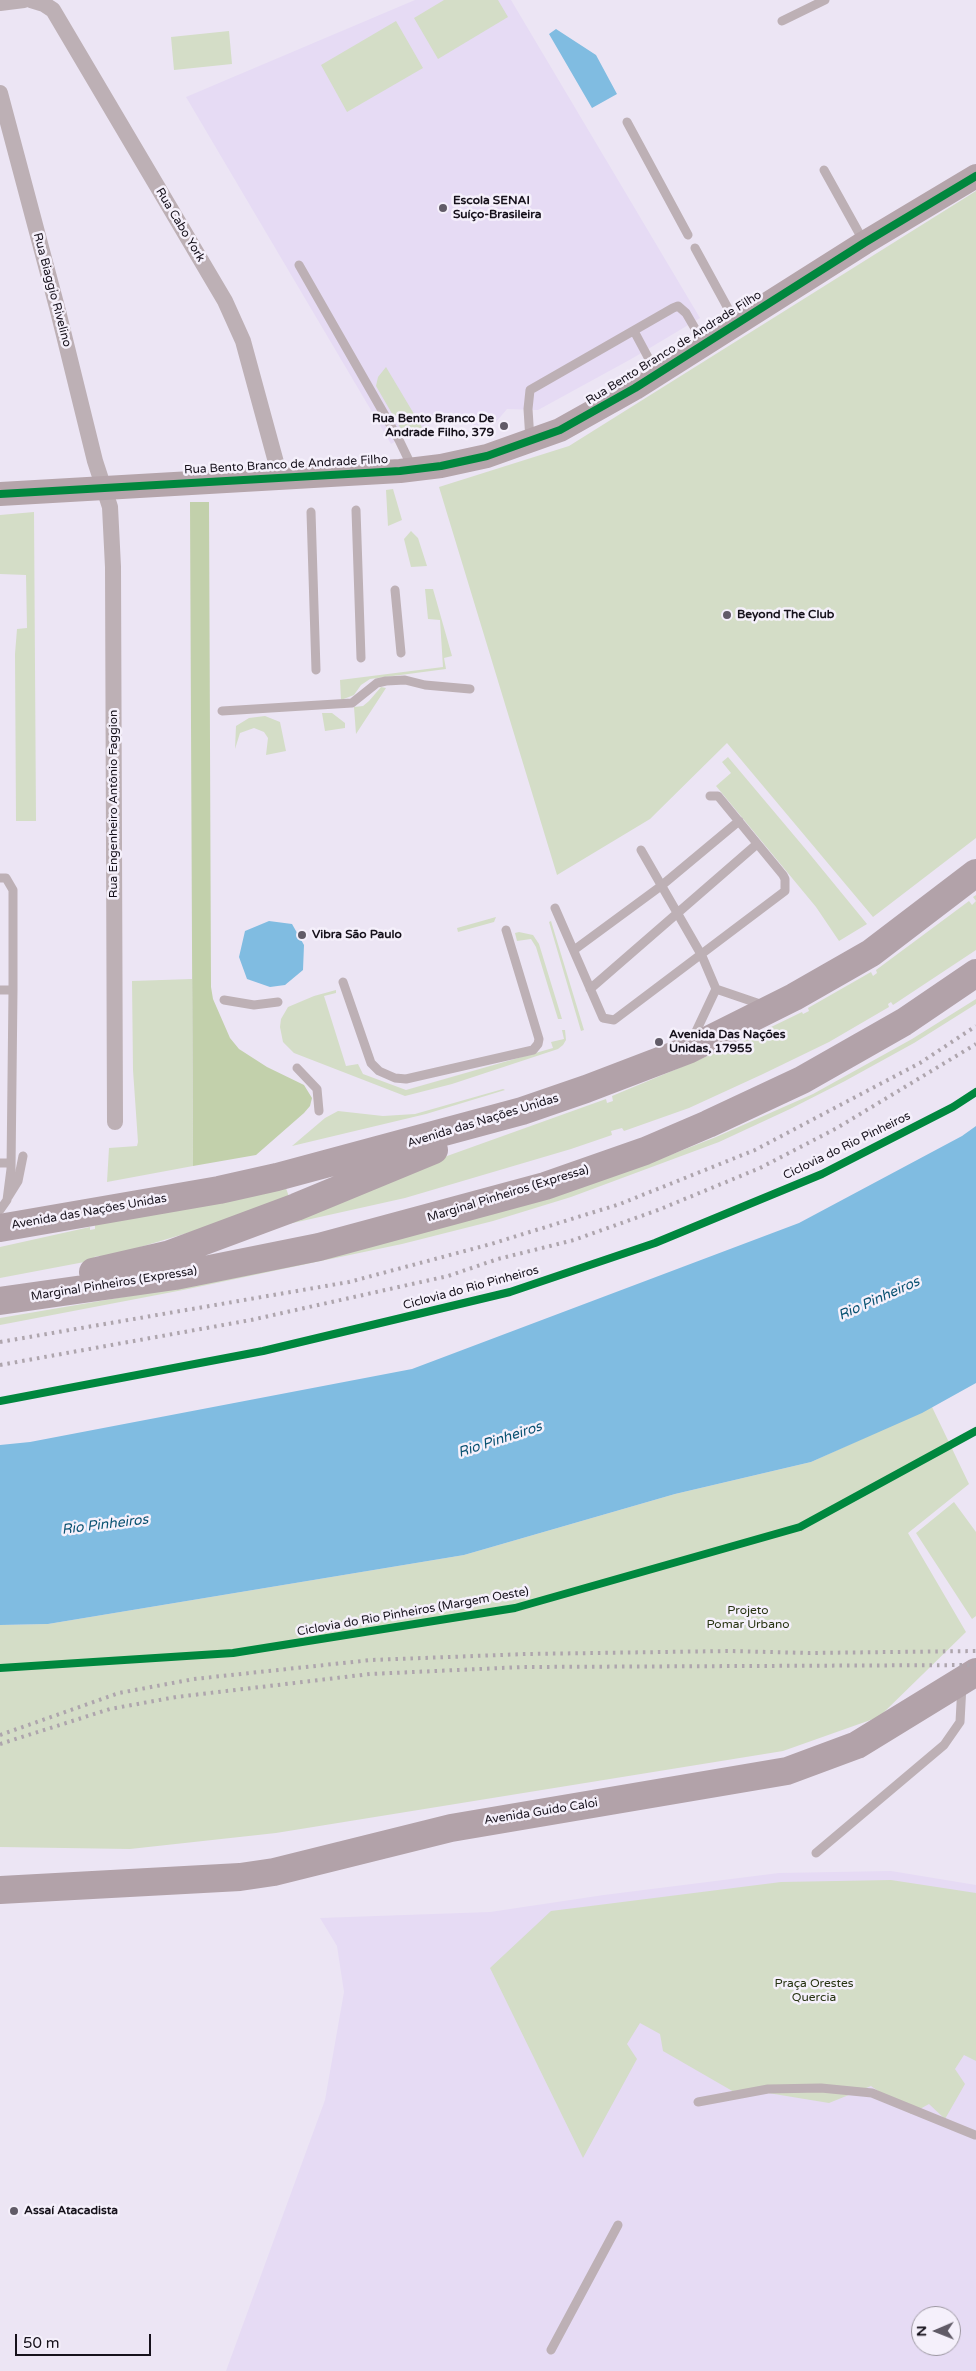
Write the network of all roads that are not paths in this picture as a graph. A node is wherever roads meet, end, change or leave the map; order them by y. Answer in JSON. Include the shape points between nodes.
{"nodes":[{"id":1,"x":24,"y":0,"type":"edge"},
{"id":2,"x":31,"y":0,"type":"edge"},
{"id":3,"x":826,"y":0,"type":"edge"},
{"id":4,"x":0,"y":3,"type":"edge"},
{"id":5,"x":782,"y":22,"type":"dead end"},
{"id":6,"x":0,"y":93,"type":"edge"},
{"id":7,"x":627,"y":122,"type":"dead end"},
{"id":8,"x":824,"y":170,"type":"dead end"},
{"id":9,"x":976,"y":176,"type":"edge"},
{"id":10,"x":688,"y":234,"type":"dead end"},
{"id":11,"x":864,"y":243,"type":"junction"},
{"id":12,"x":695,"y":248,"type":"dead end"},
{"id":13,"x":300,"y":265,"type":"dead end"},
{"id":14,"x":736,"y":324,"type":"junction"},
{"id":15,"x":634,"y":331,"type":"junction"},
{"id":16,"x":704,"y":344,"type":"junction"},
{"id":17,"x":657,"y":374,"type":"junction"},
{"id":18,"x":530,"y":442,"type":"junction"},
{"id":19,"x":413,"y":469,"type":"junction"},
{"id":20,"x":280,"y":477,"type":"junction"},
{"id":21,"x":104,"y":488,"type":"junction"},
{"id":22,"x":0,"y":494,"type":"edge"},
{"id":23,"x":356,"y":510,"type":"dead end"},
{"id":24,"x":311,"y":512,"type":"dead end"},
{"id":25,"x":395,"y":590,"type":"dead end"},
{"id":26,"x":401,"y":653,"type":"dead end"},
{"id":27,"x":361,"y":658,"type":"dead end"},
{"id":28,"x":316,"y":670,"type":"dead end"},
{"id":29,"x":470,"y":689,"type":"dead end"},
{"id":30,"x":222,"y":711,"type":"dead end"},
{"id":31,"x":710,"y":796,"type":"dead end"},
{"id":32,"x":739,"y":821,"type":"junction"},
{"id":33,"x":757,"y":844,"type":"junction"},
{"id":34,"x":641,"y":850,"type":"dead end"},
{"id":35,"x":976,"y":873,"type":"edge"},
{"id":36,"x":0,"y":878,"type":"edge"},
{"id":37,"x":661,"y":886,"type":"junction"},
{"id":38,"x":555,"y":908,"type":"dead end"},
{"id":39,"x":678,"y":913,"type":"junction"},
{"id":40,"x":506,"y":930,"type":"dead end"},
{"id":41,"x":574,"y":950,"type":"junction"},
{"id":42,"x":702,"y":956,"type":"junction"},
{"id":43,"x":976,"y":972,"type":"edge"},
{"id":44,"x":343,"y":982,"type":"dead end"},
{"id":45,"x":590,"y":989,"type":"junction"},
{"id":46,"x":716,"y":989,"type":"junction"},
{"id":47,"x":0,"y":990,"type":"edge"},
{"id":48,"x":12,"y":990,"type":"junction"},
{"id":49,"x":224,"y":1000,"type":"dead end"},
{"id":50,"x":278,"y":1002,"type":"dead end"},
{"id":51,"x":773,"y":1008,"type":"junction"},
{"id":52,"x":688,"y":1050,"type":"junction"},
{"id":53,"x":297,"y":1068,"type":"dead end"},
{"id":54,"x":319,"y":1111,"type":"dead end"},
{"id":55,"x":522,"y":1111,"type":"junction"},
{"id":56,"x":115,"y":1122,"type":"dead end"},
{"id":57,"x":23,"y":1156,"type":"dead end"},
{"id":58,"x":0,"y":1163,"type":"edge"},
{"id":59,"x":11,"y":1163,"type":"junction"},
{"id":60,"x":6,"y":1200,"type":"junction"},
{"id":61,"x":0,"y":1210,"type":"edge"},
{"id":62,"x":0,"y":1228,"type":"edge"},
{"id":63,"x":0,"y":1293,"type":"edge"},
{"id":64,"x":0,"y":1301,"type":"edge"},
{"id":65,"x":969,"y":1677,"type":"edge"},
{"id":66,"x":816,"y":1854,"type":"dead end"},
{"id":67,"x":0,"y":1878,"type":"edge"},
{"id":68,"x":84,"y":1885,"type":"junction"},
{"id":69,"x":0,"y":1890,"type":"edge"},
{"id":70,"x":698,"y":2102,"type":"dead end"},
{"id":71,"x":975,"y":2135,"type":"dead end"},
{"id":72,"x":618,"y":2225,"type":"dead end"},
{"id":73,"x":552,"y":2350,"type":"dead end"}],
"edges":[{"from":1,"to":4,"type":"street"},
{"from":2,"to":20,"type":"street","name":"Rua Cabo York","via":[[53,10],[226,301],[243,341]]},
{"from":3,"to":5,"type":"lane"},
{"from":6,"to":21,"type":"street","name":"Rua Biaggio Rivelino"},
{"from":7,"to":10,"type":"lane"},
{"from":8,"to":11,"type":"lane"},
{"from":9,"to":11,"type":"street","name":"Rua Bento Branco de Andrade Filho"},
{"from":11,"to":14,"type":"street","name":"Rua Bento Branco de Andrade Filho"},
{"from":12,"to":14,"type":"lane"},
{"from":13,"to":19,"type":"lane"},
{"from":14,"to":16,"type":"street","name":"Rua Bento Branco de Andrade Filho"},
{"from":15,"to":16,"type":"lane","via":[[678,306],[686,313]]},
{"from":15,"to":17,"type":"lane"},
{"from":15,"to":18,"type":"lane","via":[[530,390]]},
{"from":16,"to":17,"type":"street","name":"Rua Bento Branco de Andrade Filho"},
{"from":17,"to":18,"type":"street","name":"Rua Bento Branco de Andrade Filho","via":[[560,430]]},
{"from":18,"to":19,"type":"street","name":"Rua Bento Branco de Andrade Filho","via":[[488,456]]},
{"from":19,"to":20,"type":"street","name":"Rua Bento Branco de Andrade Filho"},
{"from":20,"to":21,"type":"street","name":"Rua Bento Branco de Andrade Filho"},
{"from":21,"to":22,"type":"street","name":"Rua Bento Branco de Andrade Filho"},
{"from":21,"to":56,"type":"street","name":"Rua Engenheiro Antônio Faggion","via":[[110,508],[113,567]]},
{"from":23,"to":27,"type":"lane"},
{"from":24,"to":28,"type":"lane"},
{"from":25,"to":26,"type":"lane"},
{"from":29,"to":30,"type":"lane","via":[[405,680],[386,681],[377,683],[352,703]]},
{"from":31,"to":32,"type":"lane","via":[[718,796]]},
{"from":32,"to":33,"type":"lane"},
{"from":32,"to":37,"type":"lane"},
{"from":33,"to":39,"type":"lane"},
{"from":33,"to":42,"type":"lane","via":[[785,879],[785,891]]},
{"from":34,"to":37,"type":"lane"},
{"from":35,"to":51,"type":"highway","name":"Avenida das Nações Unidas","via":[[871,952]]},
{"from":36,"to":48,"type":"lane","via":[[6,878],[13,890]]},
{"from":37,"to":39,"type":"lane"},
{"from":37,"to":41,"type":"lane"},
{"from":38,"to":41,"type":"lane"},
{"from":39,"to":42,"type":"lane"},
{"from":39,"to":45,"type":"lane"},
{"from":40,"to":44,"type":"lane","via":[[539,1039],[533,1050],[406,1079],[395,1078],[379,1071],[371,1063]]},
{"from":41,"to":45,"type":"lane"},
{"from":42,"to":45,"type":"lane","via":[[614,1020],[603,1018]]},
{"from":42,"to":46,"type":"lane"},
{"from":43,"to":64,"type":"highway","name":"Marginal Pinheiros (Expressa)","via":[[904,1022],[802,1080],[644,1151],[545,1186],[319,1247],[175,1276]]},
{"from":46,"to":51,"type":"lane"},
{"from":46,"to":52,"type":"lane"},
{"from":47,"to":48,"type":"lane"},
{"from":48,"to":59,"type":"lane"},
{"from":49,"to":50,"type":"lane","via":[[254,1005]]},
{"from":51,"to":52,"type":"highway","name":"Avenida das Nações Unidas"},
{"from":52,"to":55,"type":"highway","name":"Avenida das Nações Unidas"},
{"from":53,"to":54,"type":"lane","via":[[317,1089]]},
{"from":55,"to":62,"type":"highway","name":"Avenida das Nações Unidas","via":[[277,1177]]},
{"from":55,"to":63,"type":"highway","via":[[403,1164],[167,1254]]},
{"from":57,"to":60,"type":"lane","via":[[18,1181]]},
{"from":58,"to":59,"type":"lane"},
{"from":59,"to":60,"type":"lane"},
{"from":60,"to":61,"type":"lane"},
{"from":65,"to":66,"type":"lane","via":[[960,1722],[944,1745]]},
{"from":65,"to":68,"type":"highway","name":"Avenida Guido Caloi","via":[[857,1745],[787,1771],[469,1824],[274,1872],[240,1877]]},
{"from":67,"to":68,"type":"highway"},
{"from":68,"to":69,"type":"highway"},
{"from":70,"to":71,"type":"lane","via":[[768,2089],[821,2088],[872,2093]]},
{"from":72,"to":73,"type":"lane"}]}
